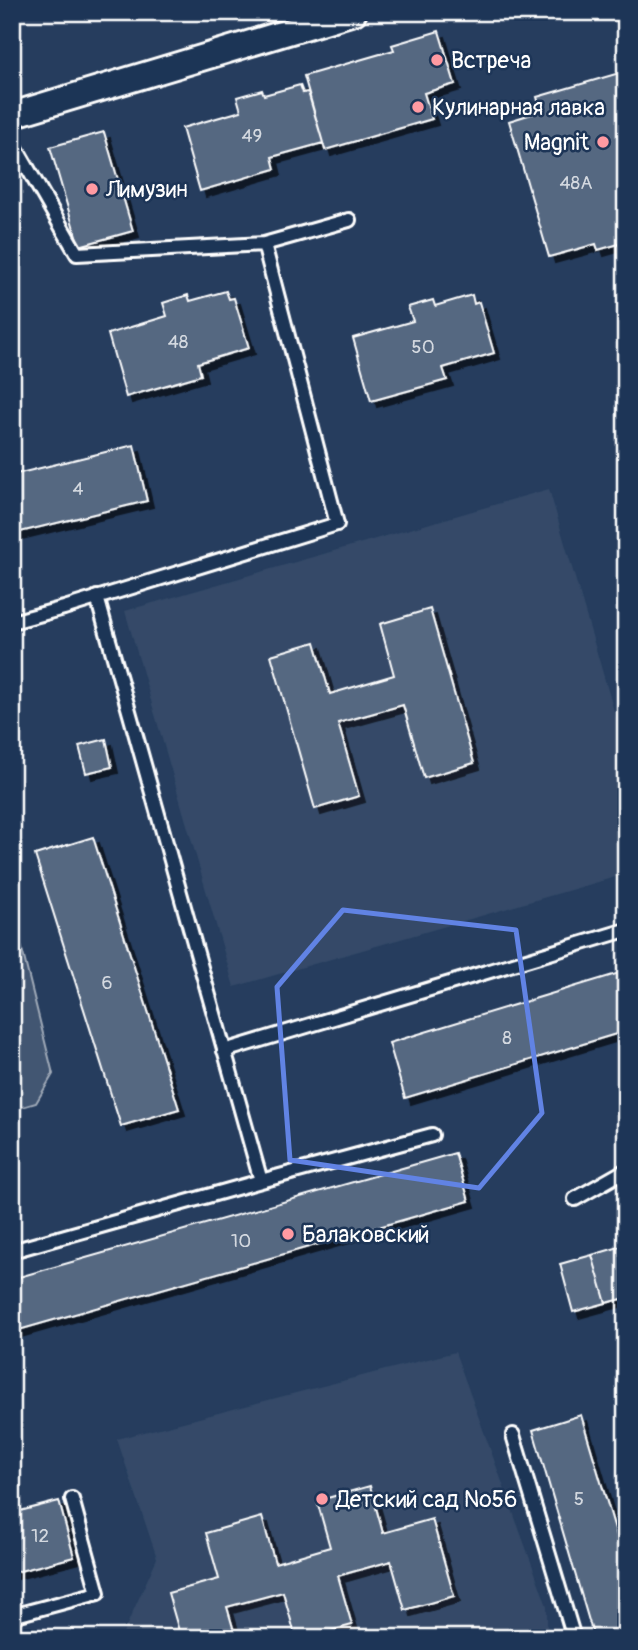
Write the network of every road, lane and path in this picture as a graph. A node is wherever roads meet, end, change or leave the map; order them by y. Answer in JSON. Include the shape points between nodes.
{"nodes":[{"id":1,"x":354,"y":12,"type":"edge"},
{"id":2,"x":12,"y":116,"type":"edge"},
{"id":3,"x":12,"y":141,"type":"edge"},
{"id":4,"x":349,"y":220,"type":"dead end"},
{"id":5,"x":264,"y":244,"type":"junction"},
{"id":6,"x":97,"y":597,"type":"junction"},
{"id":7,"x":12,"y":622,"type":"edge"},
{"id":8,"x":626,"y":930,"type":"edge"},
{"id":9,"x":224,"y":1051,"type":"junction"},
{"id":10,"x":432,"y":1135,"type":"dead end"},
{"id":11,"x":626,"y":1170,"type":"edge"},
{"id":12,"x":261,"y":1181,"type":"junction"},
{"id":13,"x":575,"y":1199,"type":"dead end"},
{"id":14,"x":12,"y":1251,"type":"edge"},
{"id":15,"x":513,"y":1435,"type":"dead end"},
{"id":16,"x":72,"y":1499,"type":"dead end"},
{"id":17,"x":12,"y":1616,"type":"edge"},
{"id":18,"x":574,"y":1638,"type":"edge"}],
"edges":[{"from":1,"to":2,"type":"street"},
{"from":3,"to":5,"type":"lane","via":[[77,254]]},
{"from":4,"to":5,"type":"lane"},
{"from":5,"to":6,"type":"lane","via":[[337,524]]},
{"from":6,"to":7,"type":"lane"},
{"from":6,"to":9,"type":"lane"},
{"from":8,"to":9,"type":"lane"},
{"from":9,"to":12,"type":"lane"},
{"from":10,"to":12,"type":"lane"},
{"from":11,"to":13,"type":"lane"},
{"from":12,"to":14,"type":"lane"},
{"from":15,"to":18,"type":"lane"},
{"from":16,"to":17,"type":"lane","via":[[97,1593]]}]}
